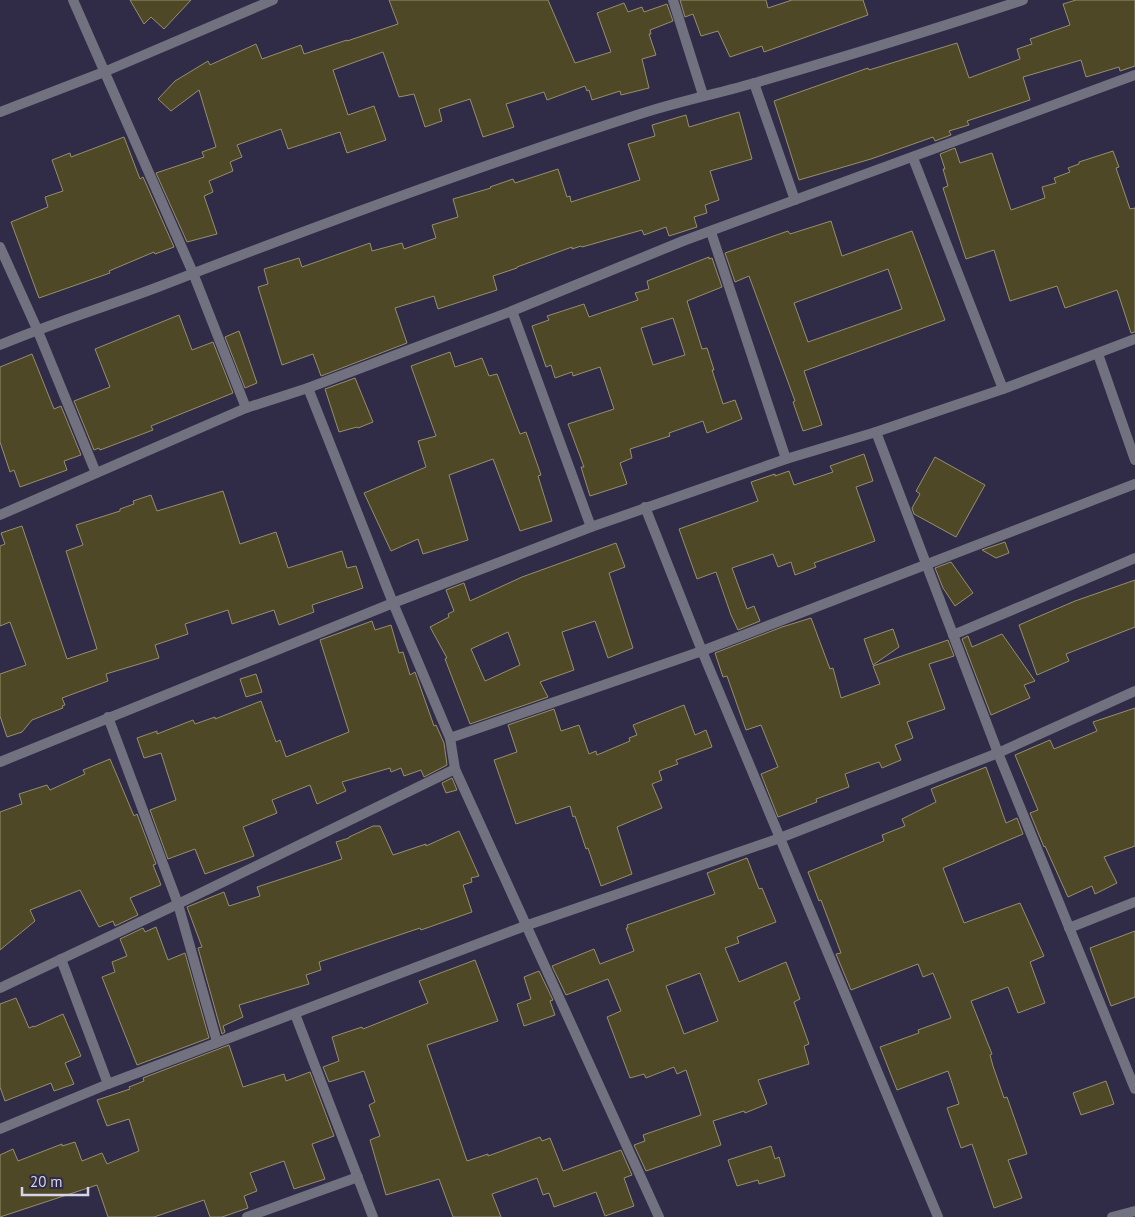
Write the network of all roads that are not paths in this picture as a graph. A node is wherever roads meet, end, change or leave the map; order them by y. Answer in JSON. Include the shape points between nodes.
{"nodes":[{"id":1,"x":73,"y":0,"type":"edge"},
{"id":2,"x":273,"y":0,"type":"edge"},
{"id":3,"x":673,"y":0,"type":"edge"},
{"id":4,"x":1023,"y":0,"type":"edge"},
{"id":5,"x":104,"y":72,"type":"junction"},
{"id":6,"x":1135,"y":75,"type":"edge"},
{"id":7,"x":754,"y":83,"type":"junction"},
{"id":8,"x":703,"y":95,"type":"junction"},
{"id":9,"x":0,"y":112,"type":"edge"},
{"id":10,"x":913,"y":158,"type":"junction"},
{"id":11,"x":795,"y":200,"type":"junction"},
{"id":12,"x":711,"y":232,"type":"junction"},
{"id":13,"x":0,"y":247,"type":"edge"},
{"id":14,"x":193,"y":273,"type":"junction"},
{"id":15,"x":512,"y":311,"type":"junction"},
{"id":16,"x":37,"y":329,"type":"junction"},
{"id":17,"x":1135,"y":339,"type":"edge"},
{"id":18,"x":0,"y":345,"type":"edge"},
{"id":19,"x":1098,"y":354,"type":"junction"},
{"id":20,"x":308,"y":388,"type":"junction"},
{"id":21,"x":1003,"y":389,"type":"junction"},
{"id":22,"x":246,"y":408,"type":"junction"},
{"id":23,"x":876,"y":432,"type":"junction"},
{"id":24,"x":786,"y":459,"type":"junction"},
{"id":25,"x":1135,"y":460,"type":"edge"},
{"id":26,"x":96,"y":473,"type":"junction"},
{"id":27,"x":1135,"y":484,"type":"edge"},
{"id":28,"x":645,"y":507,"type":"junction"},
{"id":29,"x":0,"y":514,"type":"edge"},
{"id":30,"x":591,"y":527,"type":"junction"},
{"id":31,"x":1135,"y":558,"type":"edge"},
{"id":32,"x":926,"y":564,"type":"junction"},
{"id":33,"x":393,"y":602,"type":"junction"},
{"id":34,"x":953,"y":636,"type":"junction"},
{"id":35,"x":702,"y":651,"type":"junction"},
{"id":36,"x":1135,"y":691,"type":"edge"},
{"id":37,"x":108,"y":717,"type":"junction"},
{"id":38,"x":450,"y":738,"type":"junction"},
{"id":39,"x":998,"y":752,"type":"junction"},
{"id":40,"x":1,"y":759,"type":"edge"},
{"id":41,"x":455,"y":769,"type":"junction"},
{"id":42,"x":780,"y":838,"type":"junction"},
{"id":43,"x":1135,"y":902,"type":"edge"},
{"id":44,"x":178,"y":904,"type":"junction"},
{"id":45,"x":525,"y":926,"type":"junction"},
{"id":46,"x":1068,"y":928,"type":"junction"},
{"id":47,"x":61,"y":959,"type":"junction"},
{"id":48,"x":0,"y":988,"type":"edge"},
{"id":49,"x":295,"y":1014,"type":"junction"},
{"id":50,"x":217,"y":1042,"type":"junction"},
{"id":51,"x":108,"y":1084,"type":"junction"},
{"id":52,"x":1135,"y":1089,"type":"edge"},
{"id":53,"x":0,"y":1129,"type":"edge"},
{"id":54,"x":358,"y":1176,"type":"junction"},
{"id":55,"x":1135,"y":1211,"type":"edge"},
{"id":56,"x":247,"y":1217,"type":"edge"},
{"id":57,"x":373,"y":1217,"type":"edge"},
{"id":58,"x":659,"y":1217,"type":"edge"},
{"id":59,"x":938,"y":1217,"type":"edge"},
{"id":60,"x":1112,"y":1217,"type":"edge"}],
"edges":[{"from":1,"to":5,"type":"street"},
{"from":2,"to":5,"type":"street"},
{"from":3,"to":8,"type":"street"},
{"from":4,"to":7,"type":"street"},
{"from":5,"to":9,"type":"street"},
{"from":5,"to":14,"type":"street"},
{"from":6,"to":10,"type":"street"},
{"from":7,"to":8,"type":"street"},
{"from":7,"to":11,"type":"street"},
{"from":8,"to":14,"type":"street","via":[[421,188]]},
{"from":10,"to":11,"type":"street"},
{"from":10,"to":21,"type":"street"},
{"from":11,"to":12,"type":"street"},
{"from":12,"to":15,"type":"street"},
{"from":12,"to":24,"type":"street"},
{"from":13,"to":16,"type":"street"},
{"from":14,"to":16,"type":"street"},
{"from":14,"to":22,"type":"street"},
{"from":15,"to":20,"type":"street"},
{"from":15,"to":30,"type":"street"},
{"from":16,"to":18,"type":"street"},
{"from":16,"to":26,"type":"street"},
{"from":17,"to":19,"type":"street"},
{"from":19,"to":21,"type":"street"},
{"from":19,"to":25,"type":"street"},
{"from":20,"to":22,"type":"street"},
{"from":20,"to":33,"type":"street"},
{"from":21,"to":23,"type":"street"},
{"from":22,"to":26,"type":"street"},
{"from":23,"to":24,"type":"street"},
{"from":23,"to":32,"type":"street"},
{"from":24,"to":28,"type":"street"},
{"from":26,"to":29,"type":"street"},
{"from":27,"to":32,"type":"street"},
{"from":28,"to":30,"type":"street"},
{"from":28,"to":35,"type":"street"},
{"from":30,"to":33,"type":"street"},
{"from":31,"to":34,"type":"street"},
{"from":32,"to":34,"type":"street"},
{"from":32,"to":35,"type":"street"},
{"from":33,"to":37,"type":"street"},
{"from":33,"to":38,"type":"street"},
{"from":34,"to":39,"type":"street"},
{"from":35,"to":38,"type":"street"},
{"from":35,"to":42,"type":"street"},
{"from":36,"to":39,"type":"street"},
{"from":37,"to":40,"type":"street"},
{"from":37,"to":44,"type":"street"},
{"from":38,"to":41,"type":"street"},
{"from":39,"to":42,"type":"street"},
{"from":39,"to":46,"type":"street"},
{"from":41,"to":44,"type":"street"},
{"from":41,"to":45,"type":"street"},
{"from":42,"to":45,"type":"street"},
{"from":42,"to":59,"type":"street"},
{"from":43,"to":46,"type":"street"},
{"from":44,"to":47,"type":"street"},
{"from":44,"to":50,"type":"street"},
{"from":45,"to":49,"type":"street"},
{"from":45,"to":58,"type":"street"},
{"from":46,"to":52,"type":"street"},
{"from":47,"to":48,"type":"street"},
{"from":47,"to":51,"type":"street"},
{"from":49,"to":50,"type":"street"},
{"from":49,"to":54,"type":"street"},
{"from":50,"to":51,"type":"street"},
{"from":51,"to":53,"type":"street"},
{"from":54,"to":56,"type":"street"},
{"from":54,"to":57,"type":"street"},
{"from":55,"to":60,"type":"street"}]}
